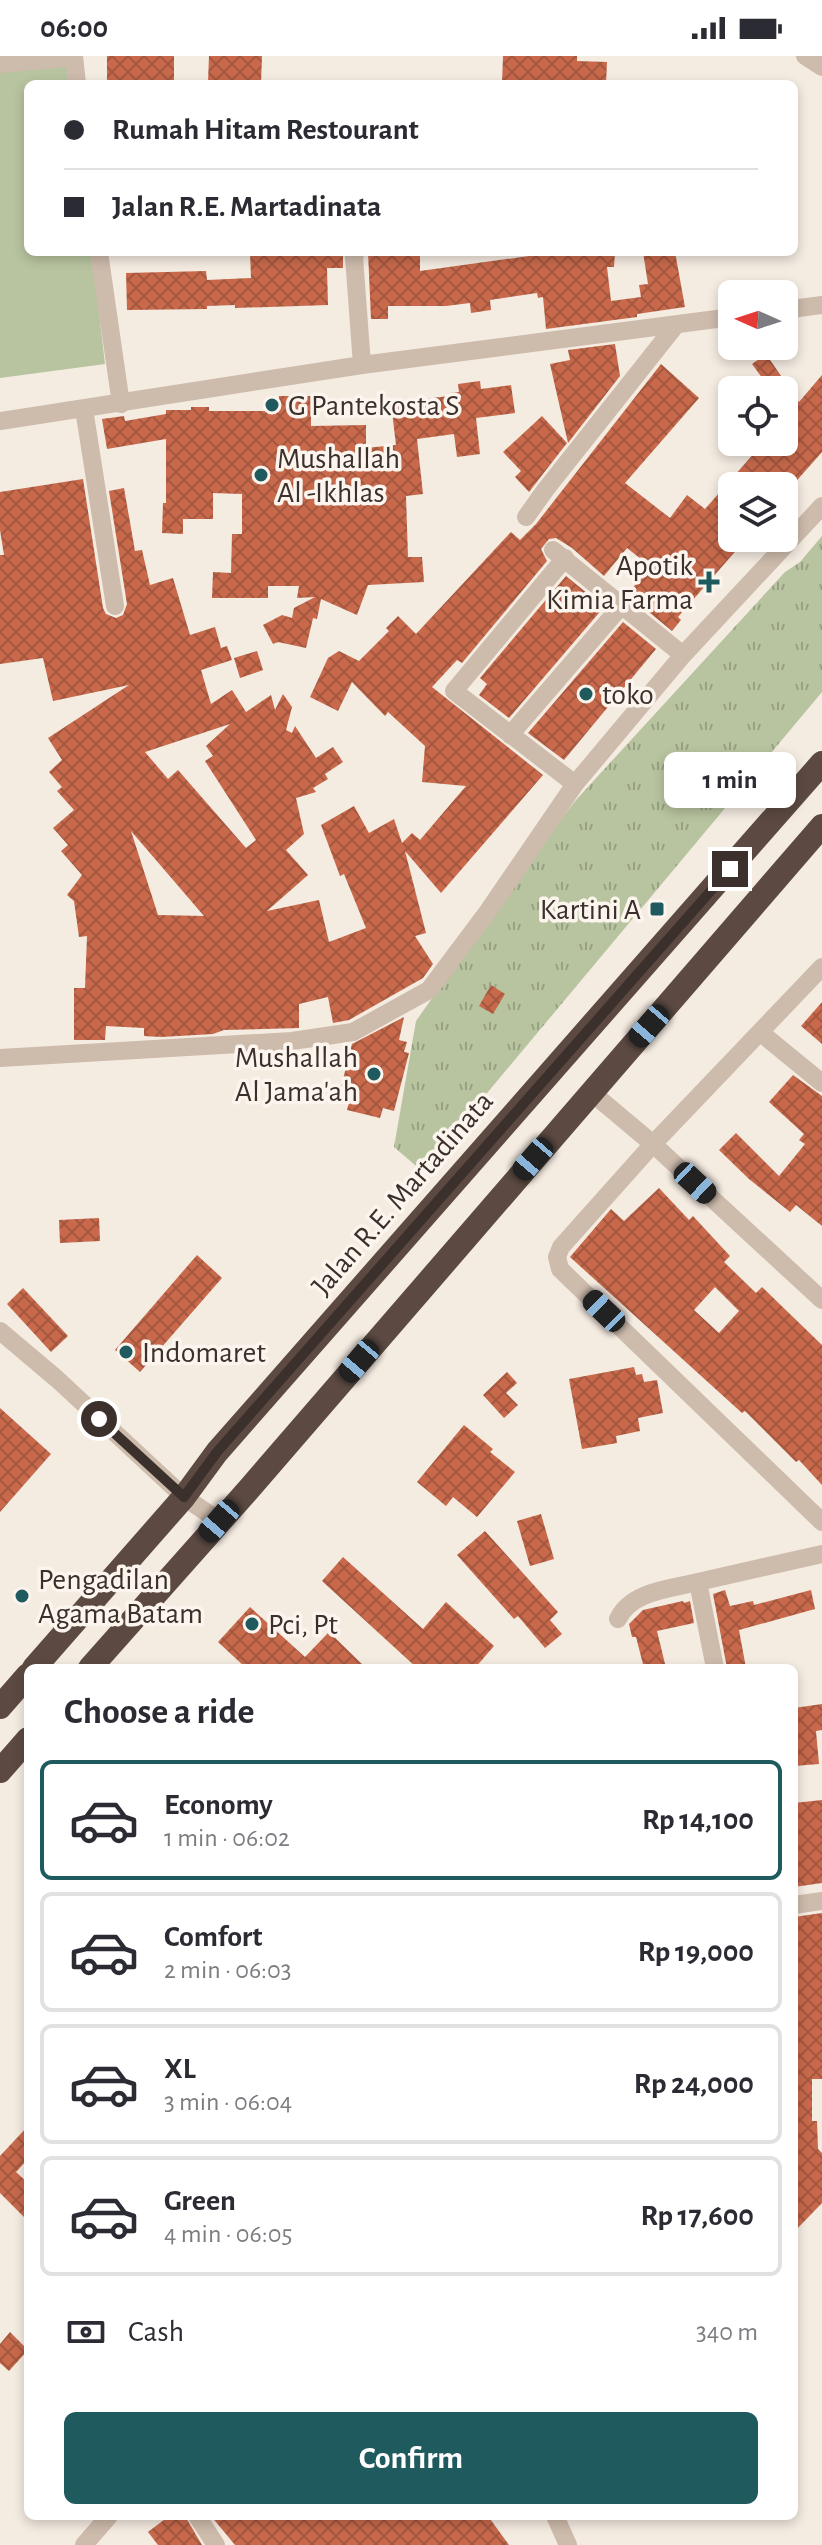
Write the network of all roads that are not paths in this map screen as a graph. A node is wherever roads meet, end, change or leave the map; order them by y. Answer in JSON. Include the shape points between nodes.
{"nodes":[{"id":1,"x":74,"y":56,"type":"edge"},
{"id":2,"x":805,"y":56,"type":"edge"},
{"id":3,"x":0,"y":64,"type":"edge"},
{"id":4,"x":822,"y":67,"type":"edge"},
{"id":5,"x":77,"y":80,"type":"edge"},
{"id":6,"x":100,"y":256,"type":"edge"},
{"id":7,"x":354,"y":256,"type":"edge"},
{"id":8,"x":822,"y":305,"type":"edge"},
{"id":9,"x":798,"y":308,"type":"edge"},
{"id":10,"x":718,"y":319,"type":"edge"},
{"id":11,"x":676,"y":325,"type":"junction"},
{"id":12,"x":362,"y":365,"type":"junction"},
{"id":13,"x":121,"y":404,"type":"junction"},
{"id":14,"x":84,"y":409,"type":"junction"},
{"id":15,"x":0,"y":421,"type":"edge"},
{"id":16,"x":822,"y":506,"type":"edge"},
{"id":17,"x":526,"y":517,"type":"dead end"},
{"id":18,"x":622,"y":605,"type":"junction"},
{"id":19,"x":115,"y":606,"type":"dead end"},
{"id":20,"x":683,"y":655,"type":"junction"},
{"id":21,"x":510,"y":735,"type":"junction"},
{"id":22,"x":819,"y":774,"type":"edge"},
{"id":23,"x":575,"y":784,"type":"junction"},
{"id":24,"x":822,"y":826,"type":"edge"},
{"id":25,"x":822,"y":967,"type":"edge"},
{"id":26,"x":761,"y":1033,"type":"junction"},
{"id":27,"x":0,"y":1058,"type":"edge"},
{"id":28,"x":822,"y":1083,"type":"edge"},
{"id":29,"x":591,"y":1092,"type":"junction"},
{"id":30,"x":653,"y":1144,"type":"junction"},
{"id":31,"x":822,"y":1300,"type":"edge"},
{"id":32,"x":0,"y":1331,"type":"edge"},
{"id":33,"x":184,"y":1497,"type":"junction"},
{"id":34,"x":219,"y":1521,"type":"junction"},
{"id":35,"x":822,"y":1522,"type":"edge"},
{"id":36,"x":822,"y":1554,"type":"edge"},
{"id":37,"x":698,"y":1582,"type":"junction"},
{"id":38,"x":618,"y":1619,"type":"dead end"},
{"id":39,"x":38,"y":1664,"type":"edge"},
{"id":40,"x":94,"y":1664,"type":"edge"},
{"id":41,"x":714,"y":1664,"type":"edge"},
{"id":42,"x":24,"y":1680,"type":"edge"},
{"id":43,"x":0,"y":1707,"type":"edge"},
{"id":44,"x":24,"y":1744,"type":"edge"},
{"id":45,"x":0,"y":1771,"type":"edge"},
{"id":46,"x":822,"y":1901,"type":"edge"},
{"id":47,"x":798,"y":1904,"type":"edge"},
{"id":48,"x":106,"y":2520,"type":"edge"},
{"id":49,"x":200,"y":2520,"type":"edge"},
{"id":50,"x":557,"y":2520,"type":"edge"},
{"id":51,"x":84,"y":2545,"type":"edge"},
{"id":52,"x":216,"y":2545,"type":"edge"},
{"id":53,"x":568,"y":2545,"type":"edge"}],
"edges":[{"from":1,"to":3,"type":"street"},
{"from":1,"to":5,"type":"street"},
{"from":2,"to":4,"type":"street"},
{"from":6,"to":13,"type":"street"},
{"from":7,"to":12,"type":"street"},
{"from":8,"to":9,"type":"street"},
{"from":10,"to":11,"type":"street"},
{"from":11,"to":12,"type":"street"},
{"from":11,"to":17,"type":"street"},
{"from":12,"to":13,"type":"street"},
{"from":13,"to":14,"type":"street"},
{"from":14,"to":15,"type":"street"},
{"from":14,"to":19,"type":"street"},
{"from":16,"to":20,"type":"street"},
{"from":18,"to":20,"type":"street"},
{"from":18,"to":21,"type":"street"},
{"from":18,"to":21,"type":"street","via":[[559,554],[454,691]]},
{"from":20,"to":23,"type":"street"},
{"from":21,"to":23,"type":"street"},
{"from":22,"to":33,"type":"highway","name":"Jalan R.E. Martadinata","via":[[227,1440]]},
{"from":23,"to":27,"type":"street","via":[[429,990],[353,1032],[292,1041]]},
{"from":24,"to":29,"type":"highway"},
{"from":25,"to":26,"type":"street"},
{"from":26,"to":28,"type":"street"},
{"from":26,"to":30,"type":"street"},
{"from":29,"to":30,"type":"street"},
{"from":29,"to":34,"type":"highway"},
{"from":30,"to":31,"type":"street"},
{"from":30,"to":35,"type":"street","via":[[561,1247],[560,1269]]},
{"from":32,"to":33,"type":"street"},
{"from":33,"to":34,"type":"street"},
{"from":33,"to":39,"type":"highway","name":"Jalan R.E. Martadinata"},
{"from":34,"to":40,"type":"highway"},
{"from":36,"to":37,"type":"street"},
{"from":37,"to":38,"type":"street","via":[[635,1598]]},
{"from":37,"to":41,"type":"street"},
{"from":42,"to":43,"type":"highway"},
{"from":44,"to":45,"type":"highway"},
{"from":46,"to":47,"type":"street"},
{"from":48,"to":51,"type":"street"},
{"from":49,"to":52,"type":"street"},
{"from":50,"to":53,"type":"street"}]}
